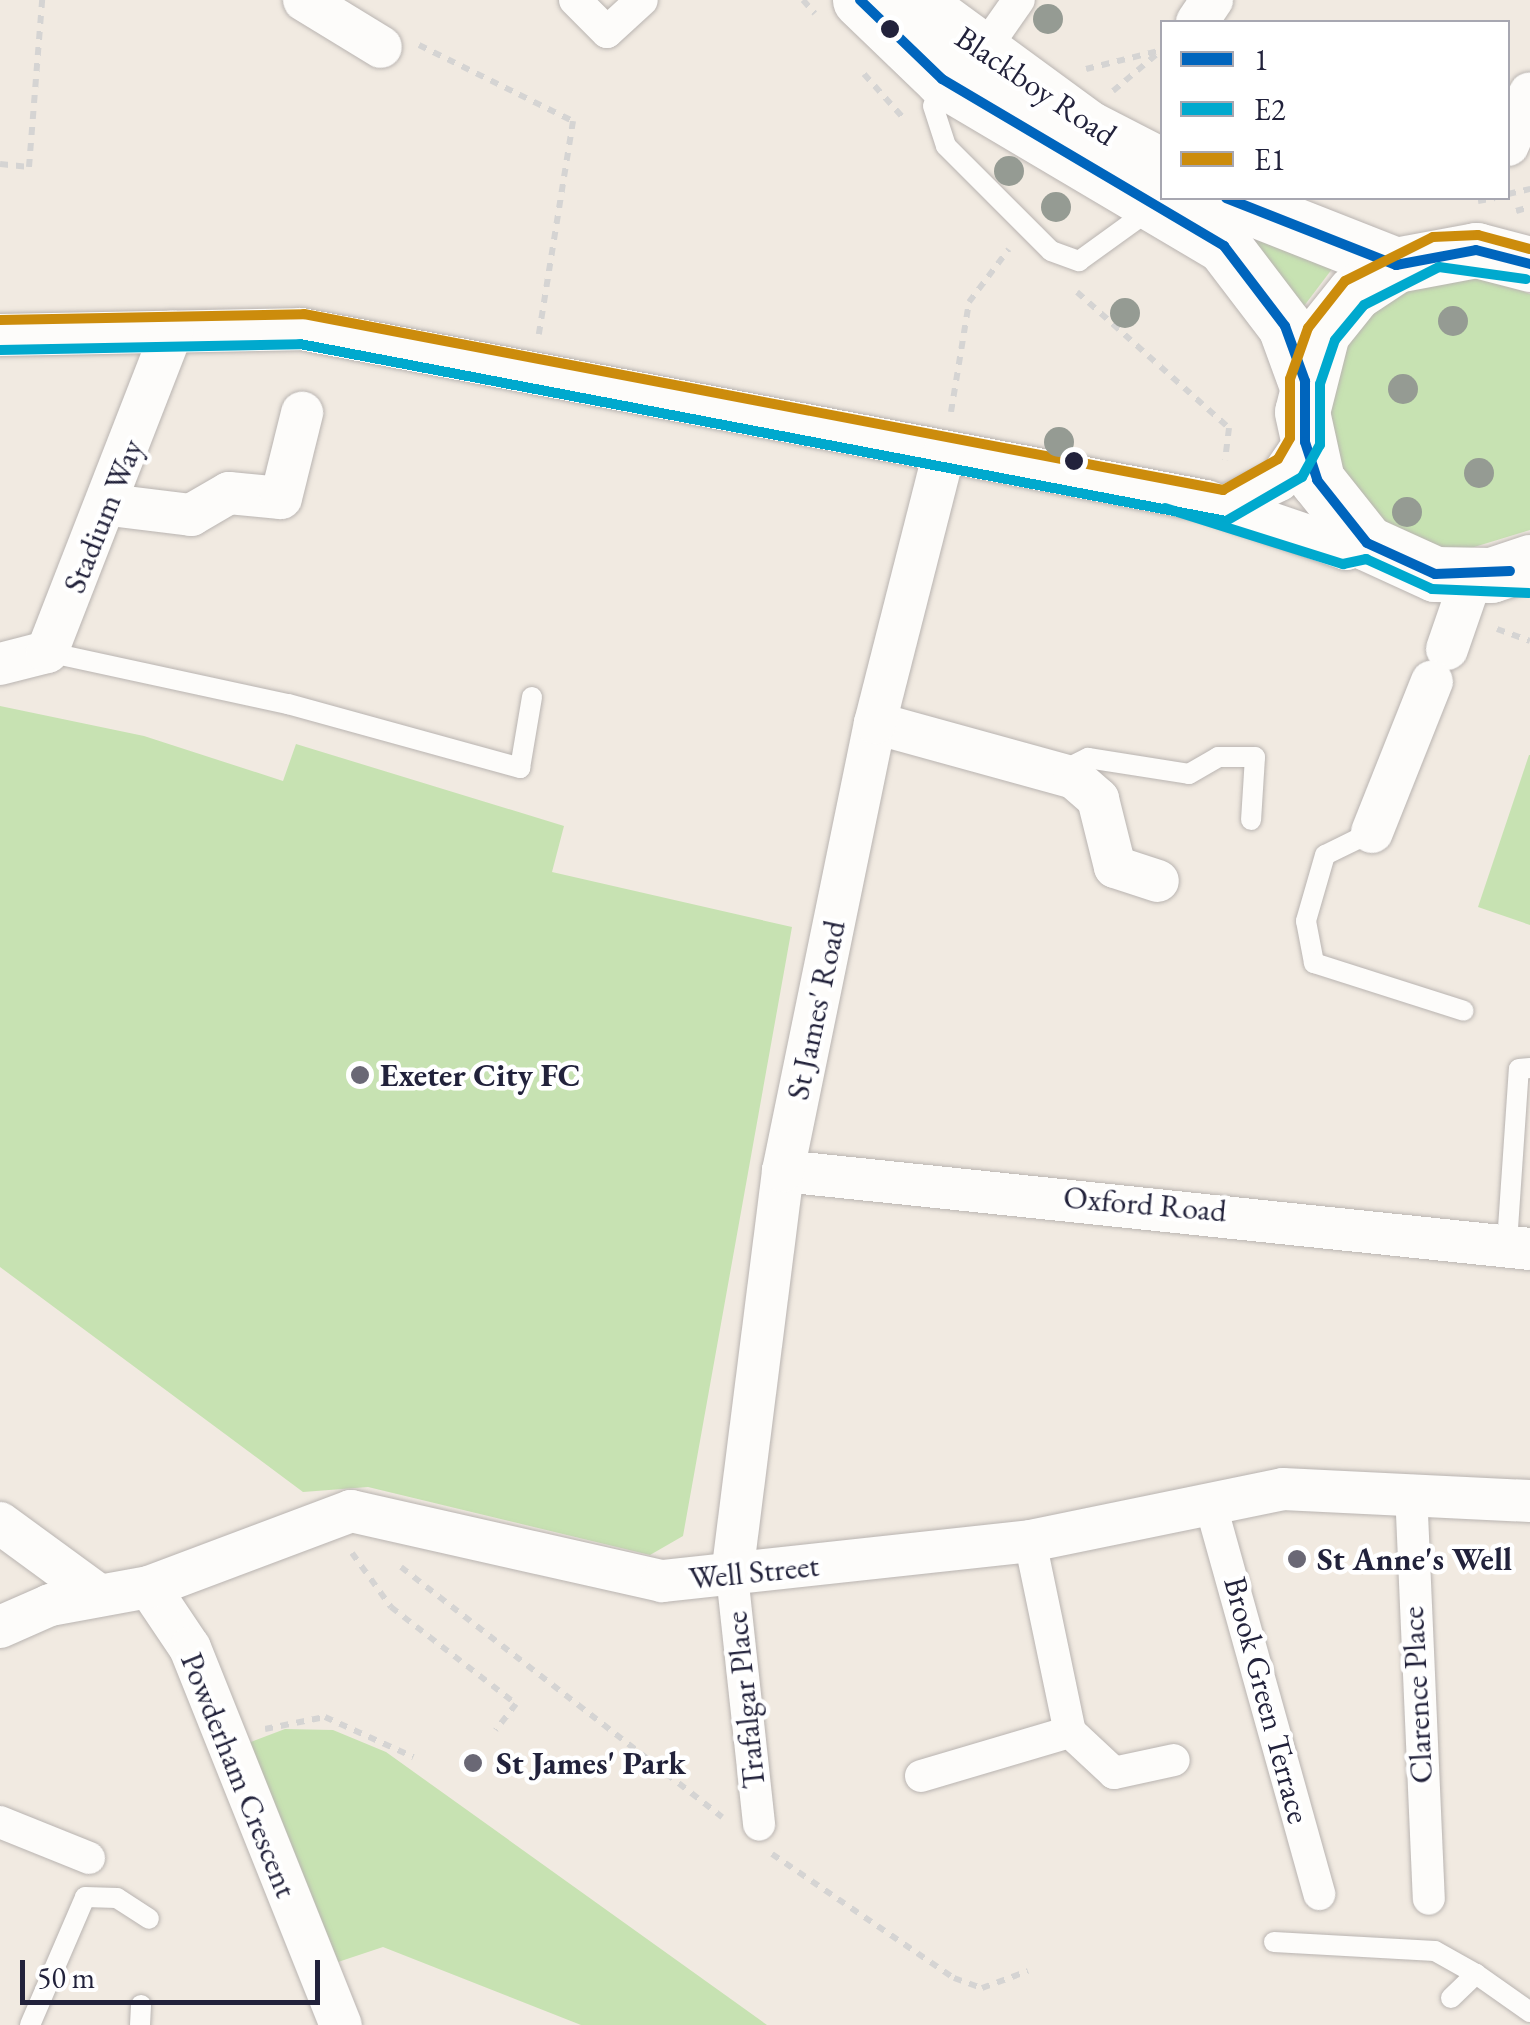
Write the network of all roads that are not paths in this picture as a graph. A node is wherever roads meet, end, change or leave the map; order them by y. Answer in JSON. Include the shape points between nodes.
{"nodes":[{"id":1,"x":304,"y":0,"type":"edge"},
{"id":2,"x":574,"y":0,"type":"edge"},
{"id":3,"x":642,"y":0,"type":"edge"},
{"id":4,"x":913,"y":0,"type":"edge"},
{"id":5,"x":1018,"y":0,"type":"edge"},
{"id":6,"x":844,"y":15,"type":"edge"},
{"id":7,"x":998,"y":31,"type":"dead end"},
{"id":8,"x":381,"y":46,"type":"road end"},
{"id":9,"x":942,"y":79,"type":"junction"},
{"id":10,"x":1158,"y":186,"type":"edge"},
{"id":11,"x":1173,"y":200,"type":"edge"},
{"id":12,"x":1231,"y":200,"type":"edge"},
{"id":13,"x":1530,"y":232,"type":"edge"},
{"id":14,"x":1476,"y":250,"type":"junction"},
{"id":15,"x":1530,"y":264,"type":"edge"},
{"id":16,"x":1396,"y":265,"type":"junction"},
{"id":17,"x":172,"y":332,"type":"junction"},
{"id":18,"x":0,"y":334,"type":"edge"},
{"id":19,"x":1305,"y":382,"type":"junction"},
{"id":20,"x":302,"y":413,"type":"dead end"},
{"id":21,"x":1305,"y":442,"type":"junction"},
{"id":22,"x":944,"y":453,"type":"junction"},
{"id":23,"x":1216,"y":503,"type":"junction"},
{"id":24,"x":110,"y":506,"type":"junction"},
{"id":25,"x":1367,"y":543,"type":"junction"},
{"id":26,"x":1483,"y":605,"type":"edge"},
{"id":27,"x":47,"y":652,"type":"junction"},
{"id":28,"x":0,"y":664,"type":"edge"},
{"id":29,"x":532,"y":697,"type":"dead end"},
{"id":30,"x":875,"y":724,"type":"junction"},
{"id":31,"x":1060,"y":772,"type":"junction"},
{"id":32,"x":1251,"y":820,"type":"dead end"},
{"id":33,"x":1372,"y":832,"type":"joint"},
{"id":34,"x":1158,"y":880,"type":"dead end"},
{"id":35,"x":1464,"y":1011,"type":"dead end"},
{"id":36,"x":1530,"y":1068,"type":"edge"},
{"id":37,"x":783,"y":1171,"type":"junction"},
{"id":38,"x":1518,"y":1246,"type":"edge"},
{"id":39,"x":1411,"y":1491,"type":"junction"},
{"id":40,"x":1530,"y":1501,"type":"edge"},
{"id":41,"x":1212,"y":1506,"type":"junction"},
{"id":42,"x":0,"y":1523,"type":"edge"},
{"id":43,"x":1030,"y":1541,"type":"junction"},
{"id":44,"x":732,"y":1575,"type":"junction"},
{"id":45,"x":148,"y":1587,"type":"junction"},
{"id":46,"x":98,"y":1594,"type":"junction"},
{"id":47,"x":0,"y":1627,"type":"edge"},
{"id":48,"x":1070,"y":1732,"type":"junction"},
{"id":49,"x":1174,"y":1760,"type":"dead end"},
{"id":50,"x":921,"y":1776,"type":"dead end"},
{"id":51,"x":0,"y":1822,"type":"edge"},
{"id":52,"x":749,"y":1830,"type":"road end"},
{"id":53,"x":89,"y":1858,"type":"dead end"},
{"id":54,"x":1319,"y":1894,"type":"dead end"},
{"id":55,"x":1429,"y":1900,"type":"dead end"},
{"id":56,"x":150,"y":1919,"type":"dead end"},
{"id":57,"x":1274,"y":1942,"type":"dead end"},
{"id":58,"x":1476,"y":1974,"type":"junction"},
{"id":59,"x":1451,"y":1998,"type":"dead end"},
{"id":60,"x":1530,"y":2012,"type":"edge"},
{"id":61,"x":30,"y":2025,"type":"edge"},
{"id":62,"x":340,"y":2025,"type":"edge"}],
"edges":[{"from":1,"to":8,"type":"street"},
{"from":2,"to":3,"type":"street","via":[[607,32]]},
{"from":4,"to":10,"type":"main road","name":"Blackboy Road"},
{"from":5,"to":7,"type":"street"},
{"from":6,"to":9,"type":"main road","name":"Blackboy Road"},
{"from":9,"to":10,"type":"main road","name":"Blackboy Road"},
{"from":9,"to":10,"type":"lane","via":[[933,106],[946,146],[1052,251],[1079,261]]},
{"from":11,"to":19,"type":"main road","name":"Blackboy Road","via":[[1224,246],[1285,326]]},
{"from":12,"to":16,"type":"main road"},
{"from":13,"to":14,"type":"main road"},
{"from":14,"to":15,"type":"main road"},
{"from":14,"to":16,"type":"main road"},
{"from":16,"to":19,"type":"main road","via":[[1354,293],[1322,333]]},
{"from":17,"to":18,"type":"street"},
{"from":17,"to":22,"type":"street","via":[[358,338]]},
{"from":17,"to":24,"type":"street","name":"Stadium Way"},
{"from":19,"to":21,"type":"main road"},
{"from":20,"to":24,"type":"street","via":[[281,498],[229,494],[191,515]]},
{"from":21,"to":23,"type":"street","via":[[1279,480]]},
{"from":21,"to":25,"type":"main road","via":[[1324,492]]},
{"from":22,"to":23,"type":"street"},
{"from":22,"to":30,"type":"street","name":"St James' Road"},
{"from":23,"to":25,"type":"street","via":[[1346,549]]},
{"from":24,"to":27,"type":"street","name":"Stadium Way"},
{"from":25,"to":26,"type":"main road"},
{"from":26,"to":33,"type":"street"},
{"from":27,"to":28,"type":"street"},
{"from":27,"to":29,"type":"lane","via":[[288,704],[520,768]]},
{"from":30,"to":31,"type":"street"},
{"from":30,"to":37,"type":"street","name":"St James' Road"},
{"from":31,"to":32,"type":"lane","via":[[1088,758],[1190,774],[1218,758],[1255,756]]},
{"from":31,"to":34,"type":"street","via":[[1098,799],[1114,867]]},
{"from":33,"to":35,"type":"lane","via":[[1325,856],[1306,921],[1314,963]]},
{"from":36,"to":38,"type":"lane","name":"Oxford Road","via":[[1519,1070]]},
{"from":37,"to":38,"type":"street","name":"Oxford Road"},
{"from":37,"to":44,"type":"street","name":"St James' Road"},
{"from":39,"to":40,"type":"street","name":"Well Street"},
{"from":39,"to":41,"type":"street","name":"Well Street","via":[[1282,1490]]},
{"from":39,"to":55,"type":"street","name":"Clarence Place"},
{"from":41,"to":43,"type":"street","name":"Well Street"},
{"from":41,"to":54,"type":"street","name":"Brook Green Terrace"},
{"from":42,"to":46,"type":"street"},
{"from":43,"to":44,"type":"street","name":"Well Street"},
{"from":43,"to":48,"type":"street"},
{"from":44,"to":45,"type":"street","name":"Well Street","via":[[636,1579],[351,1512]]},
{"from":44,"to":52,"type":"street","name":"Trafalgar Place"},
{"from":45,"to":46,"type":"street","name":"Well Street"},
{"from":45,"to":62,"type":"street","name":"Powderham Crescent","via":[[190,1648]]},
{"from":46,"to":47,"type":"street","name":"Well Street"},
{"from":48,"to":49,"type":"street","via":[[1114,1773]]},
{"from":48,"to":50,"type":"street"},
{"from":51,"to":53,"type":"street"},
{"from":56,"to":61,"type":"lane","via":[[117,1898],[85,1898]]},
{"from":57,"to":58,"type":"lane","via":[[1435,1951]]},
{"from":58,"to":59,"type":"lane"},
{"from":58,"to":60,"type":"lane"}]}
